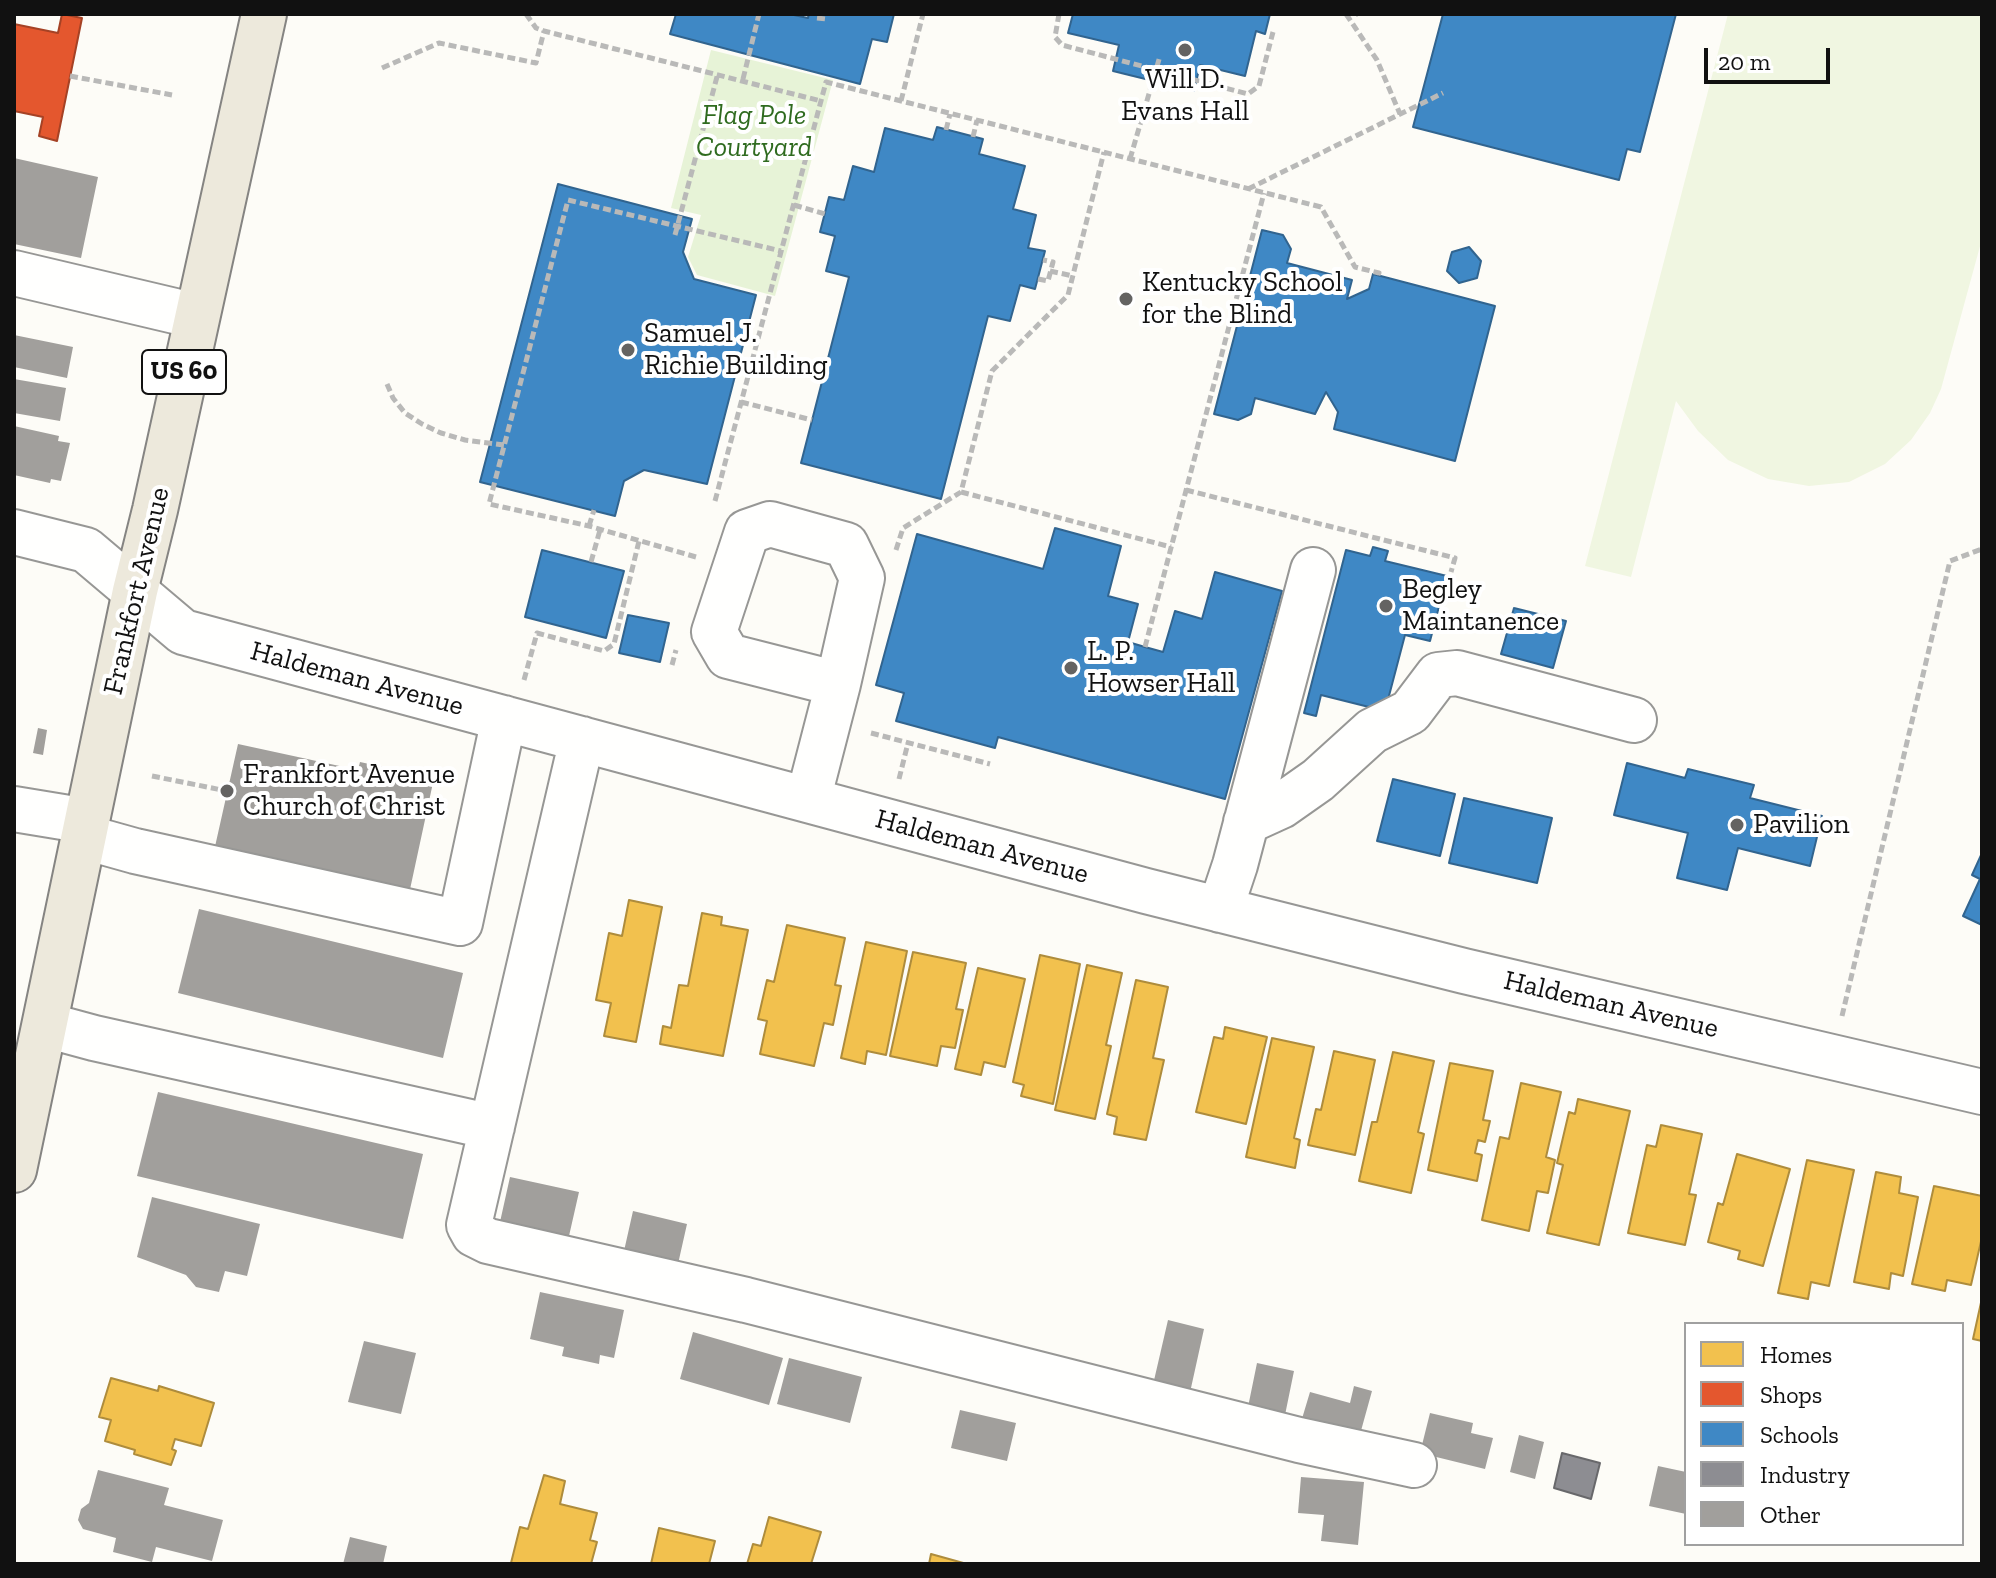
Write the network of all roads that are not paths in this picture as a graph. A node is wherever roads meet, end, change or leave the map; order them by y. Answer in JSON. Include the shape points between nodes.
{"nodes":[{"id":1,"x":264,"y":14,"type":"edge"},
{"id":2,"x":14,"y":273,"type":"edge"},
{"id":3,"x":196,"y":316,"type":"junction"},
{"id":4,"x":15,"y":537,"type":"edge"},
{"id":5,"x":1313,"y":570,"type":"dead end"},
{"id":6,"x":135,"y":591,"type":"junction"},
{"id":7,"x":838,"y":684,"type":"dead end"},
{"id":8,"x":513,"y":704,"type":"junction"},
{"id":9,"x":1634,"y":720,"type":"dead end"},
{"id":10,"x":582,"y":739,"type":"junction"},
{"id":11,"x":808,"y":800,"type":"junction"},
{"id":12,"x":14,"y":809,"type":"edge"},
{"id":13,"x":1246,"y":822,"type":"junction"},
{"id":14,"x":86,"y":829,"type":"junction"},
{"id":15,"x":1220,"y":910,"type":"junction"},
{"id":16,"x":46,"y":1025,"type":"junction"},
{"id":17,"x":1982,"y":1092,"type":"edge"},
{"id":18,"x":23,"y":1094,"type":"edge"},
{"id":19,"x":492,"y":1127,"type":"junction"},
{"id":20,"x":14,"y":1170,"type":"edge"},
{"id":21,"x":1414,"y":1465,"type":"dead end"}],
"edges":[{"from":1,"to":3,"type":"main road","name":"Frankfort Avenue","number":"US 60"},
{"from":2,"to":3,"type":"street"},
{"from":3,"to":6,"type":"main road","name":"Frankfort Avenue","number":"US 60"},
{"from":4,"to":6,"type":"street","name":"Haldeman Avenue","via":[[86,550]]},
{"from":5,"to":13,"type":"street"},
{"from":6,"to":8,"type":"street","name":"Haldeman Avenue","via":[[183,632]]},
{"from":6,"to":14,"type":"main road","name":"Frankfort Avenue","number":"US 60"},
{"from":7,"to":11,"type":"street"},
{"from":8,"to":10,"type":"street","name":"Haldeman Avenue"},
{"from":8,"to":14,"type":"street","via":[[460,923],[135,851]]},
{"from":9,"to":13,"type":"street","via":[[1457,673],[1438,675],[1410,712],[1372,731],[1281,806]]},
{"from":10,"to":11,"type":"street","name":"Haldeman Avenue"},
{"from":10,"to":19,"type":"street"},
{"from":11,"to":15,"type":"street","name":"Haldeman Avenue"},
{"from":12,"to":14,"type":"street"},
{"from":13,"to":15,"type":"street"},
{"from":14,"to":16,"type":"main road","name":"Frankfort Avenue","number":"US 60"},
{"from":15,"to":17,"type":"street","name":"Haldeman Avenue"},
{"from":16,"to":18,"type":"main road","name":"Frankfort Avenue","number":"US 60"},
{"from":16,"to":19,"type":"street"},
{"from":18,"to":20,"type":"main road","name":"Frankfort Avenue","number":"US 60"},
{"from":19,"to":21,"type":"street","via":[[469,1225],[488,1241]]}]}
